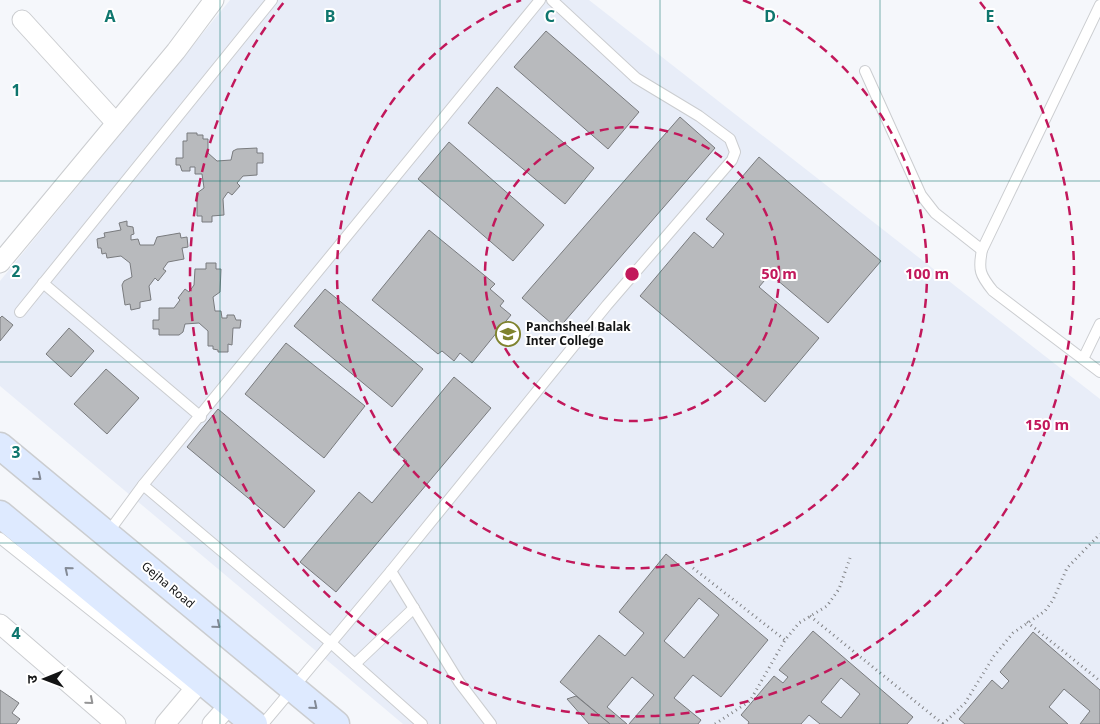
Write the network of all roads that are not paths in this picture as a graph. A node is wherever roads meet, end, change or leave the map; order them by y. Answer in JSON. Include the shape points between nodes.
{"nodes":[{"id":1,"x":214,"y":0,"type":"edge"},
{"id":2,"x":272,"y":0,"type":"edge"},
{"id":3,"x":540,"y":0,"type":"edge"},
{"id":4,"x":552,"y":0,"type":"edge"},
{"id":5,"x":1100,"y":5,"type":"edge"},
{"id":6,"x":22,"y":20,"type":"dead end"},
{"id":7,"x":864,"y":71,"type":"dead end"},
{"id":8,"x":116,"y":123,"type":"junction"},
{"id":9,"x":982,"y":250,"type":"junction"},
{"id":10,"x":0,"y":263,"type":"edge"},
{"id":11,"x":43,"y":284,"type":"junction"},
{"id":12,"x":20,"y":312,"type":"dead end"},
{"id":13,"x":1100,"y":324,"type":"edge"},
{"id":14,"x":1083,"y":359,"type":"junction"},
{"id":15,"x":1100,"y":372,"type":"edge"},
{"id":16,"x":201,"y":418,"type":"junction"},
{"id":17,"x":0,"y":446,"type":"edge"},
{"id":18,"x":143,"y":486,"type":"junction"},
{"id":19,"x":0,"y":514,"type":"edge"},
{"id":20,"x":107,"y":534,"type":"junction"},
{"id":21,"x":0,"y":538,"type":"edge"},
{"id":22,"x":391,"y":572,"type":"junction"},
{"id":23,"x":414,"y":608,"type":"junction"},
{"id":24,"x":0,"y":624,"type":"edge"},
{"id":25,"x":332,"y":643,"type":"junction"},
{"id":26,"x":355,"y":664,"type":"junction"},
{"id":27,"x":293,"y":688,"type":"junction"},
{"id":28,"x":192,"y":692,"type":"junction"},
{"id":29,"x":220,"y":718,"type":"edge"},
{"id":30,"x":116,"y":724,"type":"edge"},
{"id":31,"x":165,"y":724,"type":"edge"},
{"id":32,"x":254,"y":724,"type":"edge"},
{"id":33,"x":263,"y":724,"type":"edge"},
{"id":34,"x":336,"y":724,"type":"edge"},
{"id":35,"x":422,"y":724,"type":"edge"},
{"id":36,"x":491,"y":724,"type":"edge"}],
"edges":[{"from":1,"to":8,"type":"street"},
{"from":2,"to":11,"type":"lane"},
{"from":3,"to":16,"type":"lane"},
{"from":4,"to":22,"type":"lane","via":[[636,78],[730,139],[735,152],[727,166],[607,305]]},
{"from":5,"to":9,"type":"lane"},
{"from":6,"to":8,"type":"street"},
{"from":7,"to":9,"type":"lane","via":[[921,195],[935,213]]},
{"from":8,"to":10,"type":"street"},
{"from":9,"to":14,"type":"lane","via":[[979,265],[983,278],[993,290]]},
{"from":11,"to":12,"type":"lane"},
{"from":11,"to":16,"type":"lane"},
{"from":13,"to":14,"type":"lane"},
{"from":14,"to":15,"type":"lane"},
{"from":16,"to":18,"type":"lane"},
{"from":17,"to":20,"type":"street","name":"Gejha Road","one_way":true},
{"from":18,"to":20,"type":"lane"},
{"from":18,"to":25,"type":"lane"},
{"from":28,"to":19,"type":"street","one_way":true},
{"from":20,"to":27,"type":"street","name":"Gejha Road","one_way":true},
{"from":21,"to":28,"type":"lane"},
{"from":22,"to":23,"type":"lane"},
{"from":22,"to":25,"type":"lane"},
{"from":23,"to":26,"type":"lane"},
{"from":23,"to":36,"type":"lane","via":[[459,682]]},
{"from":24,"to":30,"type":"street","one_way":true},
{"from":25,"to":26,"type":"lane"},
{"from":25,"to":27,"type":"lane"},
{"from":26,"to":35,"type":"lane"},
{"from":27,"to":33,"type":"lane"},
{"from":27,"to":34,"type":"street","name":"Gejha Road","one_way":true},
{"from":28,"to":29,"type":"street"},
{"from":28,"to":31,"type":"street"},
{"from":29,"to":32,"type":"street"}]}
